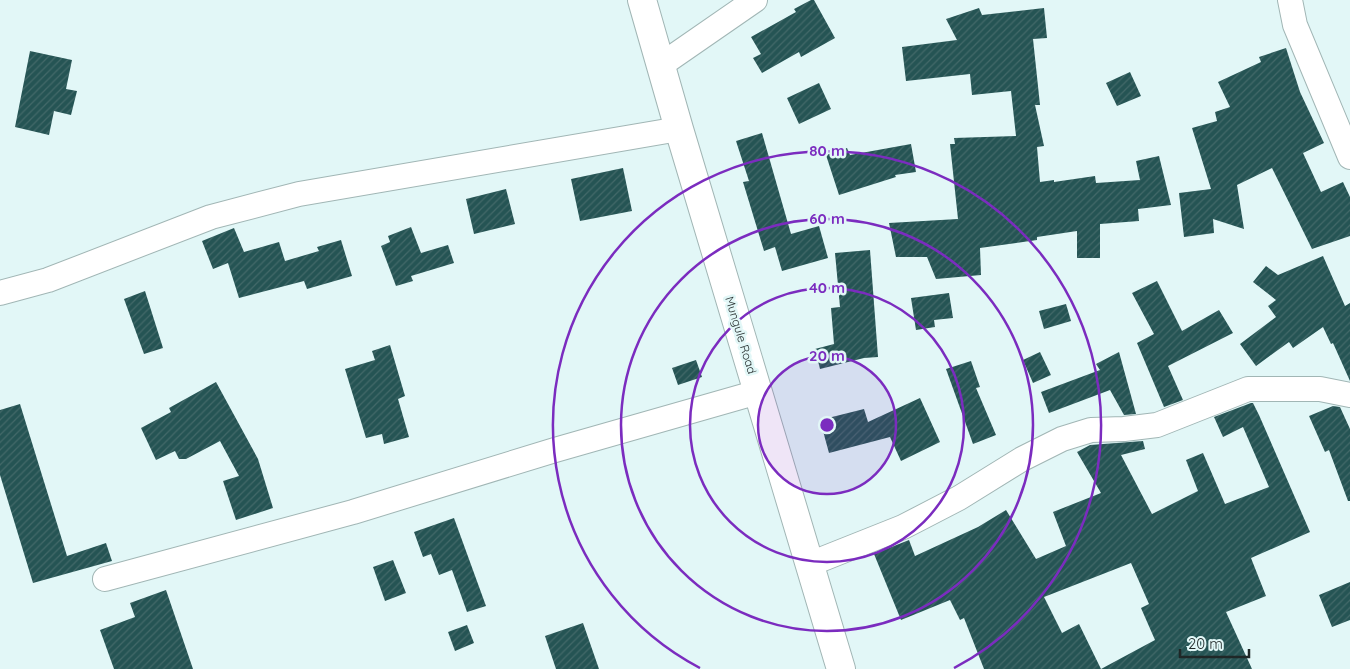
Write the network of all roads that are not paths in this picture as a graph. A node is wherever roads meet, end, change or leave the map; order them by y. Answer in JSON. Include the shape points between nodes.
{"nodes":[{"id":1,"x":642,"y":0,"type":"edge"},
{"id":2,"x":756,"y":0,"type":"edge"},
{"id":3,"x":1290,"y":0,"type":"edge"},
{"id":4,"x":661,"y":65,"type":"junction"},
{"id":5,"x":679,"y":129,"type":"junction"},
{"id":6,"x":1350,"y":157,"type":"edge"},
{"id":7,"x":0,"y":293,"type":"edge"},
{"id":8,"x":758,"y":392,"type":"junction"},
{"id":9,"x":1350,"y":395,"type":"edge"},
{"id":10,"x":810,"y":564,"type":"junction"},
{"id":11,"x":104,"y":579,"type":"dead end"},
{"id":12,"x":841,"y":669,"type":"edge"}],
"edges":[{"from":1,"to":4,"type":"street","name":"Mungule Road"},
{"from":2,"to":4,"type":"street"},
{"from":3,"to":6,"type":"street","via":[[1295,25]]},
{"from":4,"to":5,"type":"street","name":"Mungule Road"},
{"from":5,"to":7,"type":"street","via":[[299,194],[211,217],[48,280]]},
{"from":5,"to":8,"type":"street","name":"Mungule Road"},
{"from":8,"to":10,"type":"street","name":"Mungule Road"},
{"from":8,"to":11,"type":"street","via":[[354,512]]},
{"from":9,"to":10,"type":"street","via":[[1320,389],[1248,389],[1157,425],[1091,430],[1062,439],[903,527]]},
{"from":10,"to":12,"type":"street","name":"Mungule Road"}]}
